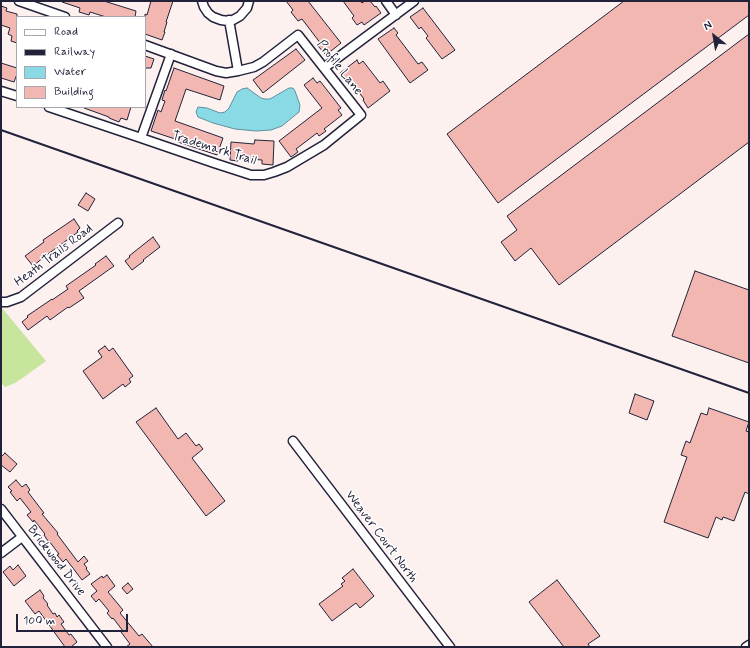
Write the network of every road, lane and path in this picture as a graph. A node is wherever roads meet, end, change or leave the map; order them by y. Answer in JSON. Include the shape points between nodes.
{"nodes":[{"id":1,"x":18,"y":1,"type":"edge"},
{"id":2,"x":202,"y":1,"type":"edge"},
{"id":3,"x":249,"y":1,"type":"edge"},
{"id":4,"x":386,"y":1,"type":"edge"},
{"id":5,"x":414,"y":1,"type":"edge"},
{"id":6,"x":36,"y":4,"type":"edge"},
{"id":7,"x":396,"y":15,"type":"junction"},
{"id":8,"x":63,"y":16,"type":"edge"},
{"id":9,"x":230,"y":20,"type":"junction"},
{"id":10,"x":146,"y":45,"type":"edge"},
{"id":11,"x":171,"y":54,"type":"junction"},
{"id":12,"x":324,"y":68,"type":"junction"},
{"id":13,"x":238,"y":71,"type":"junction"},
{"id":14,"x":1,"y":91,"type":"edge"},
{"id":15,"x":16,"y":96,"type":"edge"},
{"id":16,"x":52,"y":108,"type":"edge"},
{"id":17,"x":361,"y":115,"type":"joint"},
{"id":18,"x":141,"y":138,"type":"junction"},
{"id":19,"x":118,"y":223,"type":"dead end"},
{"id":20,"x":1,"y":302,"type":"edge"},
{"id":21,"x":293,"y":441,"type":"dead end"},
{"id":22,"x":1,"y":509,"type":"edge"},
{"id":23,"x":22,"y":537,"type":"junction"},
{"id":24,"x":1,"y":553,"type":"edge"},
{"id":25,"x":749,"y":645,"type":"edge"},
{"id":26,"x":107,"y":647,"type":"edge"},
{"id":27,"x":450,"y":647,"type":"edge"},
{"id":28,"x":746,"y":647,"type":"edge"}],
"edges":[{"from":1,"to":6,"type":"street"},
{"from":2,"to":9,"type":"street","via":[[213,17]]},
{"from":3,"to":9,"type":"street","via":[[240,16]]},
{"from":4,"to":7,"type":"street"},
{"from":5,"to":7,"type":"street"},
{"from":6,"to":8,"type":"street"},
{"from":7,"to":12,"type":"street"},
{"from":9,"to":13,"type":"street"},
{"from":10,"to":11,"type":"street"},
{"from":11,"to":13,"type":"street","via":[[216,71]]},
{"from":11,"to":18,"type":"street"},
{"from":12,"to":13,"type":"street","name":"Profile Lane","via":[[298,34],[263,62]]},
{"from":12,"to":17,"type":"street","name":"Profile Lane"},
{"from":14,"to":15,"type":"street"},
{"from":16,"to":18,"type":"street","name":"Trademark Trail"},
{"from":17,"to":18,"type":"street","name":"Trademark Trail","via":[[324,145],[300,160],[264,175],[251,175]]},
{"from":19,"to":20,"type":"street","name":"Heath Trails Road","via":[[21,297]]},
{"from":21,"to":27,"type":"street","name":"Weaver Court North"},
{"from":22,"to":23,"type":"street","name":"Brickwood Drive"},
{"from":23,"to":24,"type":"street"},
{"from":23,"to":26,"type":"street","name":"Brickwood Drive"},
{"from":25,"to":28,"type":"street"}]}
